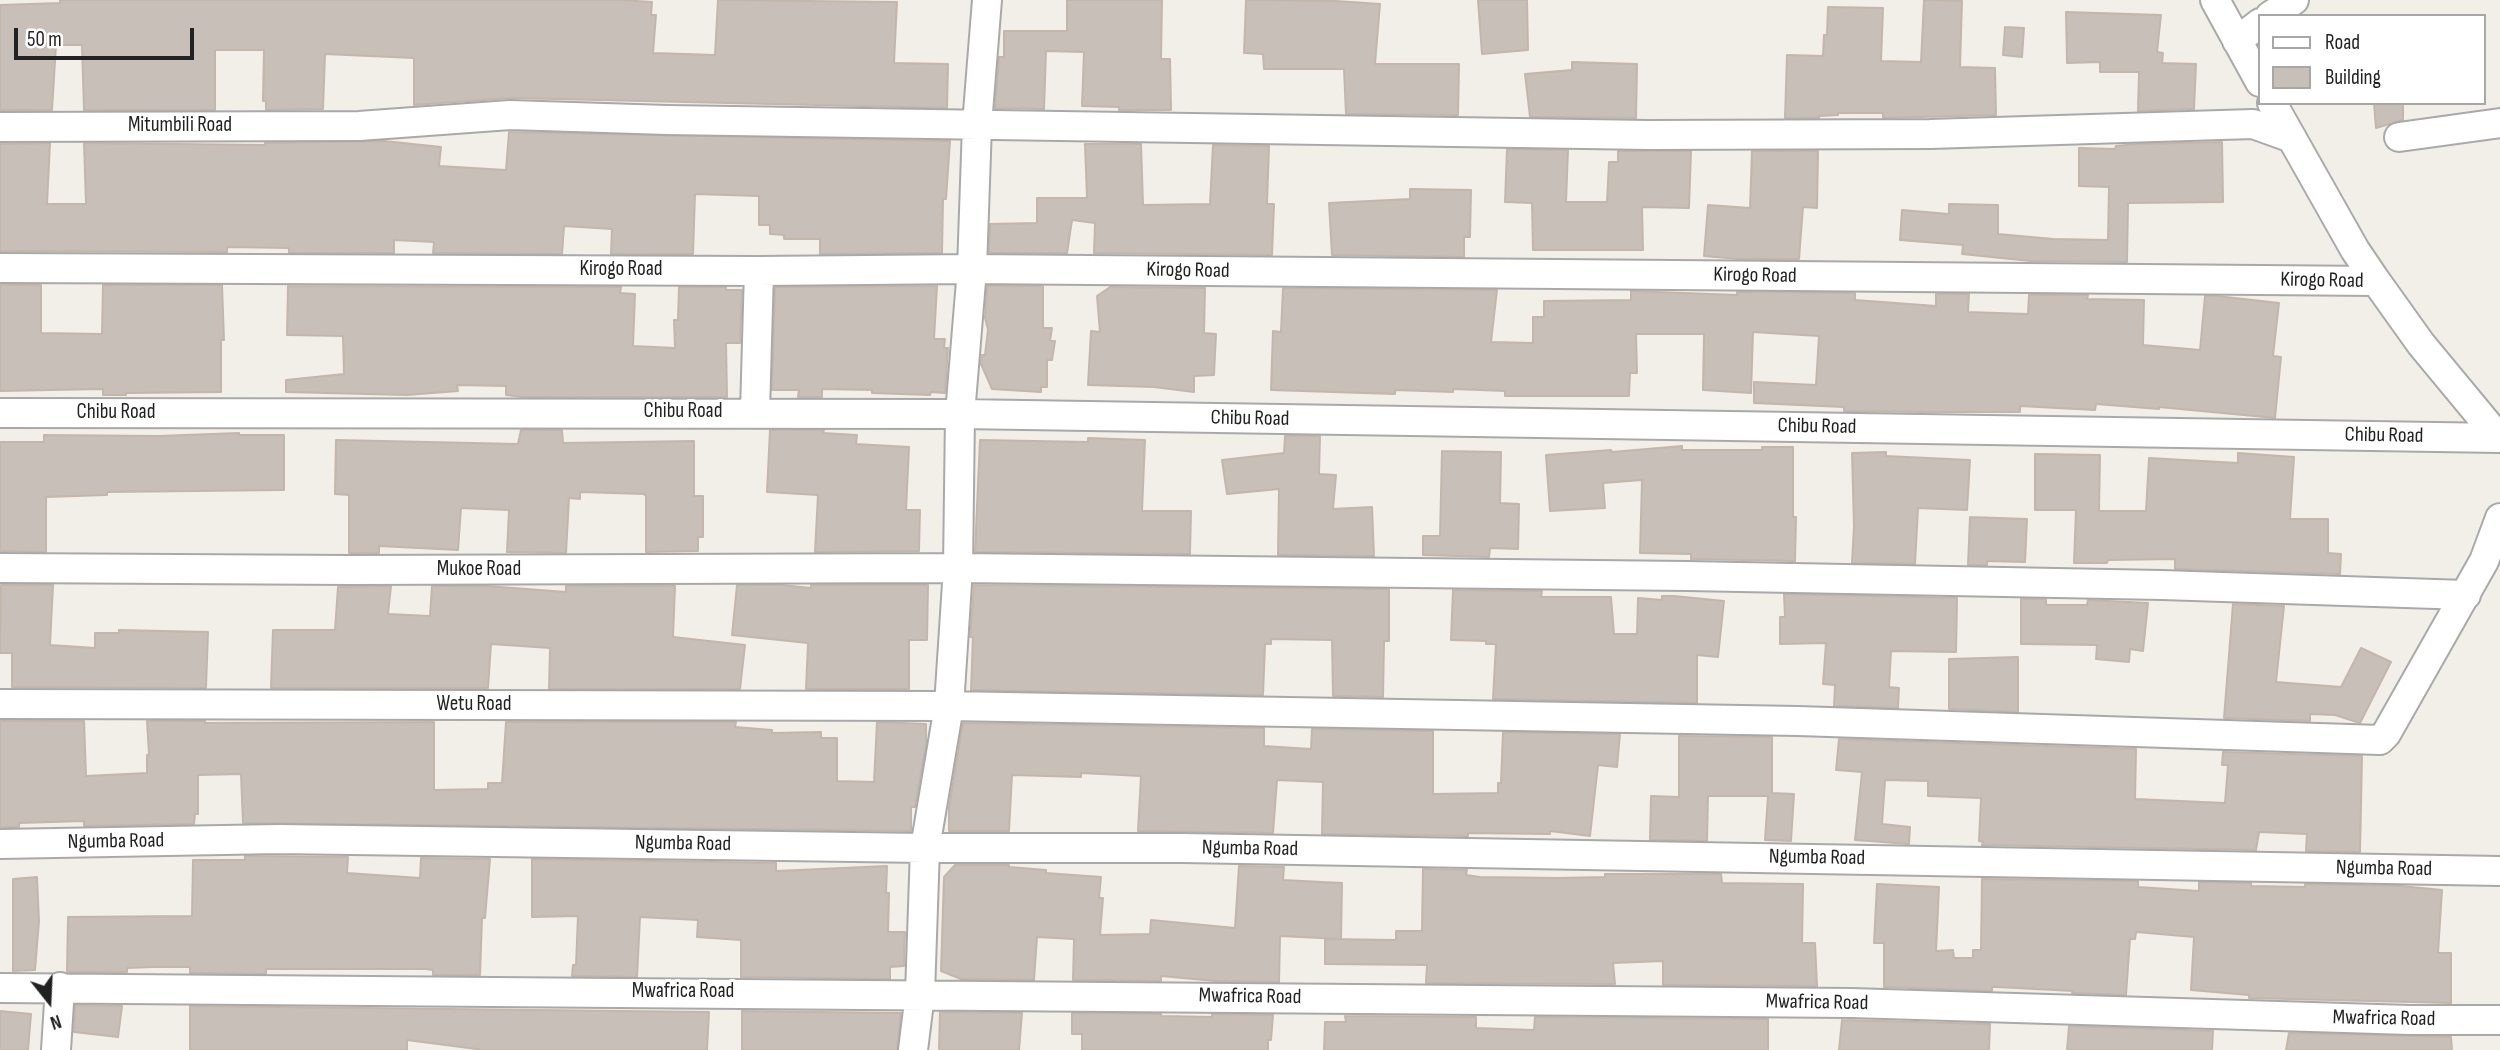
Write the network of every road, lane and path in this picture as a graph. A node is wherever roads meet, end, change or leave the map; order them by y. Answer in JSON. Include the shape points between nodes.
{"nodes":[{"id":1,"x":987,"y":0,"type":"edge"},
{"id":2,"x":2215,"y":0,"type":"edge"},
{"id":3,"x":2294,"y":0,"type":"edge"},
{"id":4,"x":2273,"y":14,"type":"edge"},
{"id":5,"x":2258,"y":25,"type":"edge"},
{"id":6,"x":2237,"y":41,"type":"junction"},
{"id":7,"x":2258,"y":78,"type":"edge"},
{"id":8,"x":2273,"y":105,"type":"edge"},
{"id":9,"x":2500,"y":123,"type":"edge"},
{"id":10,"x":977,"y":125,"type":"junction"},
{"id":11,"x":0,"y":127,"type":"edge"},
{"id":12,"x":2399,"y":137,"type":"dead end"},
{"id":13,"x":2291,"y":138,"type":"junction"},
{"id":14,"x":0,"y":268,"type":"edge"},
{"id":15,"x":972,"y":269,"type":"junction"},
{"id":16,"x":759,"y":271,"type":"junction"},
{"id":17,"x":2376,"y":281,"type":"junction"},
{"id":18,"x":755,"y":412,"type":"junction"},
{"id":19,"x":0,"y":413,"type":"edge"},
{"id":20,"x":960,"y":414,"type":"junction"},
{"id":21,"x":2499,"y":437,"type":"edge"},
{"id":22,"x":2500,"y":518,"type":"edge"},
{"id":23,"x":0,"y":568,"type":"edge"},
{"id":24,"x":958,"y":568,"type":"junction"},
{"id":25,"x":2466,"y":595,"type":"junction"},
{"id":26,"x":0,"y":704,"type":"edge"},
{"id":27,"x":948,"y":706,"type":"junction"},
{"id":28,"x":0,"y":844,"type":"edge"},
{"id":29,"x":925,"y":848,"type":"junction"},
{"id":30,"x":2500,"y":871,"type":"edge"},
{"id":31,"x":60,"y":987,"type":"junction"},
{"id":32,"x":0,"y":988,"type":"edge"},
{"id":33,"x":920,"y":994,"type":"junction"},
{"id":34,"x":2500,"y":1020,"type":"edge"},
{"id":35,"x":56,"y":1050,"type":"edge"},
{"id":36,"x":913,"y":1050,"type":"edge"}],
"edges":[{"from":1,"to":10,"type":"street"},
{"from":2,"to":6,"type":"street"},
{"from":3,"to":4,"type":"street"},
{"from":5,"to":6,"type":"street"},
{"from":6,"to":7,"type":"street"},
{"from":8,"to":13,"type":"street"},
{"from":9,"to":12,"type":"street"},
{"from":10,"to":11,"type":"street","name":"Mitumbili Road","via":[[510,115],[359,126]]},
{"from":10,"to":13,"type":"street","name":"Mitumbili Road","via":[[1649,135],[1930,134],[2253,124]]},
{"from":10,"to":15,"type":"street"},
{"from":13,"to":17,"type":"street"},
{"from":14,"to":16,"type":"street","name":"Kirogo Road"},
{"from":15,"to":16,"type":"street","name":"Kirogo Road"},
{"from":15,"to":17,"type":"street","name":"Kirogo Road"},
{"from":15,"to":20,"type":"street"},
{"from":16,"to":18,"type":"street"},
{"from":17,"to":21,"type":"street","via":[[2421,344]]},
{"from":18,"to":19,"type":"street","name":"Chibu Road"},
{"from":18,"to":20,"type":"street","name":"Chibu Road"},
{"from":20,"to":21,"type":"street","name":"Chibu Road"},
{"from":20,"to":24,"type":"street"},
{"from":22,"to":25,"type":"street"},
{"from":23,"to":24,"type":"street","name":"Mukoe Road"},
{"from":24,"to":25,"type":"street","name":"Mukoe Road","via":[[1687,576]]},
{"from":24,"to":27,"type":"street"},
{"from":25,"to":27,"type":"street","name":"Wetu Road","via":[[2380,740],[1798,721]]},
{"from":26,"to":27,"type":"street","name":"Wetu Road"},
{"from":27,"to":29,"type":"street"},
{"from":28,"to":29,"type":"street","name":"Ngumba Road","via":[[279,839]]},
{"from":29,"to":30,"type":"street","name":"Ngumba Road","via":[[1211,848]]},
{"from":29,"to":33,"type":"street"},
{"from":31,"to":32,"type":"street","name":"Mwafrica Road"},
{"from":31,"to":33,"type":"street","name":"Mwafrica Road"},
{"from":31,"to":35,"type":"street"},
{"from":33,"to":34,"type":"street","name":"Mwafrica Road","via":[[1851,1003]]},
{"from":33,"to":36,"type":"street"}]}
